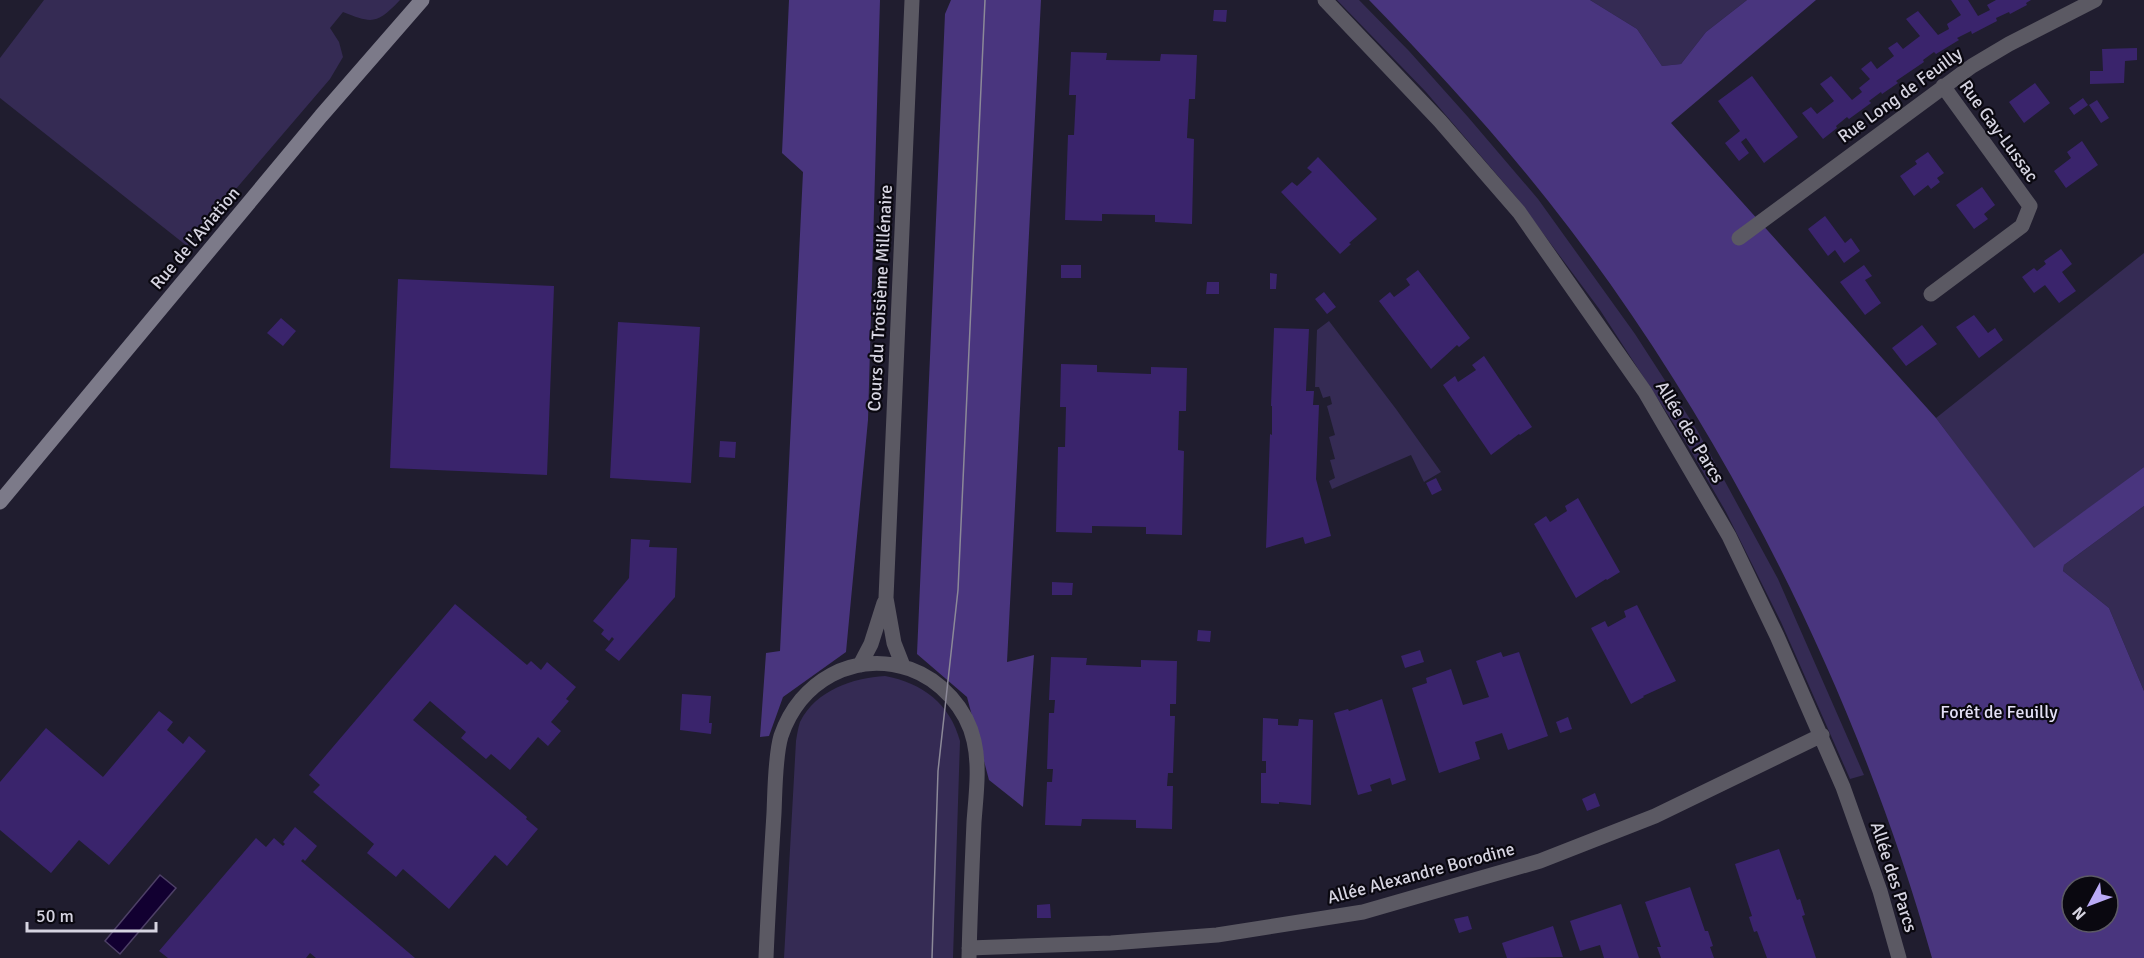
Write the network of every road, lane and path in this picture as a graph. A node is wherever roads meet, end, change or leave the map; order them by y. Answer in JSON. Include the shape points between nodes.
{"nodes":[{"id":1,"x":423,"y":0,"type":"edge"},
{"id":2,"x":912,"y":0,"type":"edge"},
{"id":3,"x":1325,"y":0,"type":"edge"},
{"id":4,"x":2095,"y":0,"type":"edge"},
{"id":5,"x":1943,"y":86,"type":"junction"},
{"id":6,"x":1739,"y":238,"type":"dead end"},
{"id":7,"x":1931,"y":294,"type":"dead end"},
{"id":8,"x":0,"y":502,"type":"edge"},
{"id":9,"x":886,"y":598,"type":"junction"},
{"id":10,"x":860,"y":665,"type":"junction"},
{"id":11,"x":903,"y":666,"type":"junction"},
{"id":12,"x":1822,"y":735,"type":"junction"},
{"id":13,"x":969,"y":953,"type":"edge"},
{"id":14,"x":765,"y":958,"type":"edge"},
{"id":15,"x":1899,"y":958,"type":"edge"}],
"edges":[{"from":1,"to":8,"type":"street","name":"Rue de l'Aviation","via":[[321,116]]},
{"from":2,"to":9,"type":"street","name":"Cours du Troisième Millénaire"},
{"from":3,"to":12,"type":"street","name":"Allée des Parcs","via":[[1520,212],[1645,392],[1729,536]]},
{"from":4,"to":5,"type":"street","name":"Rue Long de Feuilly","via":[[2009,44]]},
{"from":5,"to":6,"type":"street","name":"Rue Long de Feuilly"},
{"from":5,"to":7,"type":"street","name":"Rue Gay-Lussac","via":[[2030,206],[2022,226]]},
{"from":9,"to":10,"type":"street","name":"Cours du Troisième Millénaire"},
{"from":9,"to":11,"type":"street","name":"Cours du Troisième Millénaire","via":[[894,643]]},
{"from":10,"to":11,"type":"street"},
{"from":10,"to":14,"type":"street","via":[[831,674],[807,692],[781,738]]},
{"from":11,"to":13,"type":"street","via":[[929,678],[946,692],[962,711],[974,740],[977,764]]},
{"from":12,"to":13,"type":"street","name":"Allée Alexandre Borodine","via":[[1655,816],[1551,858],[1362,912],[1217,935]]},
{"from":12,"to":15,"type":"street","name":"Allée des Parcs","via":[[1876,881]]}]}
